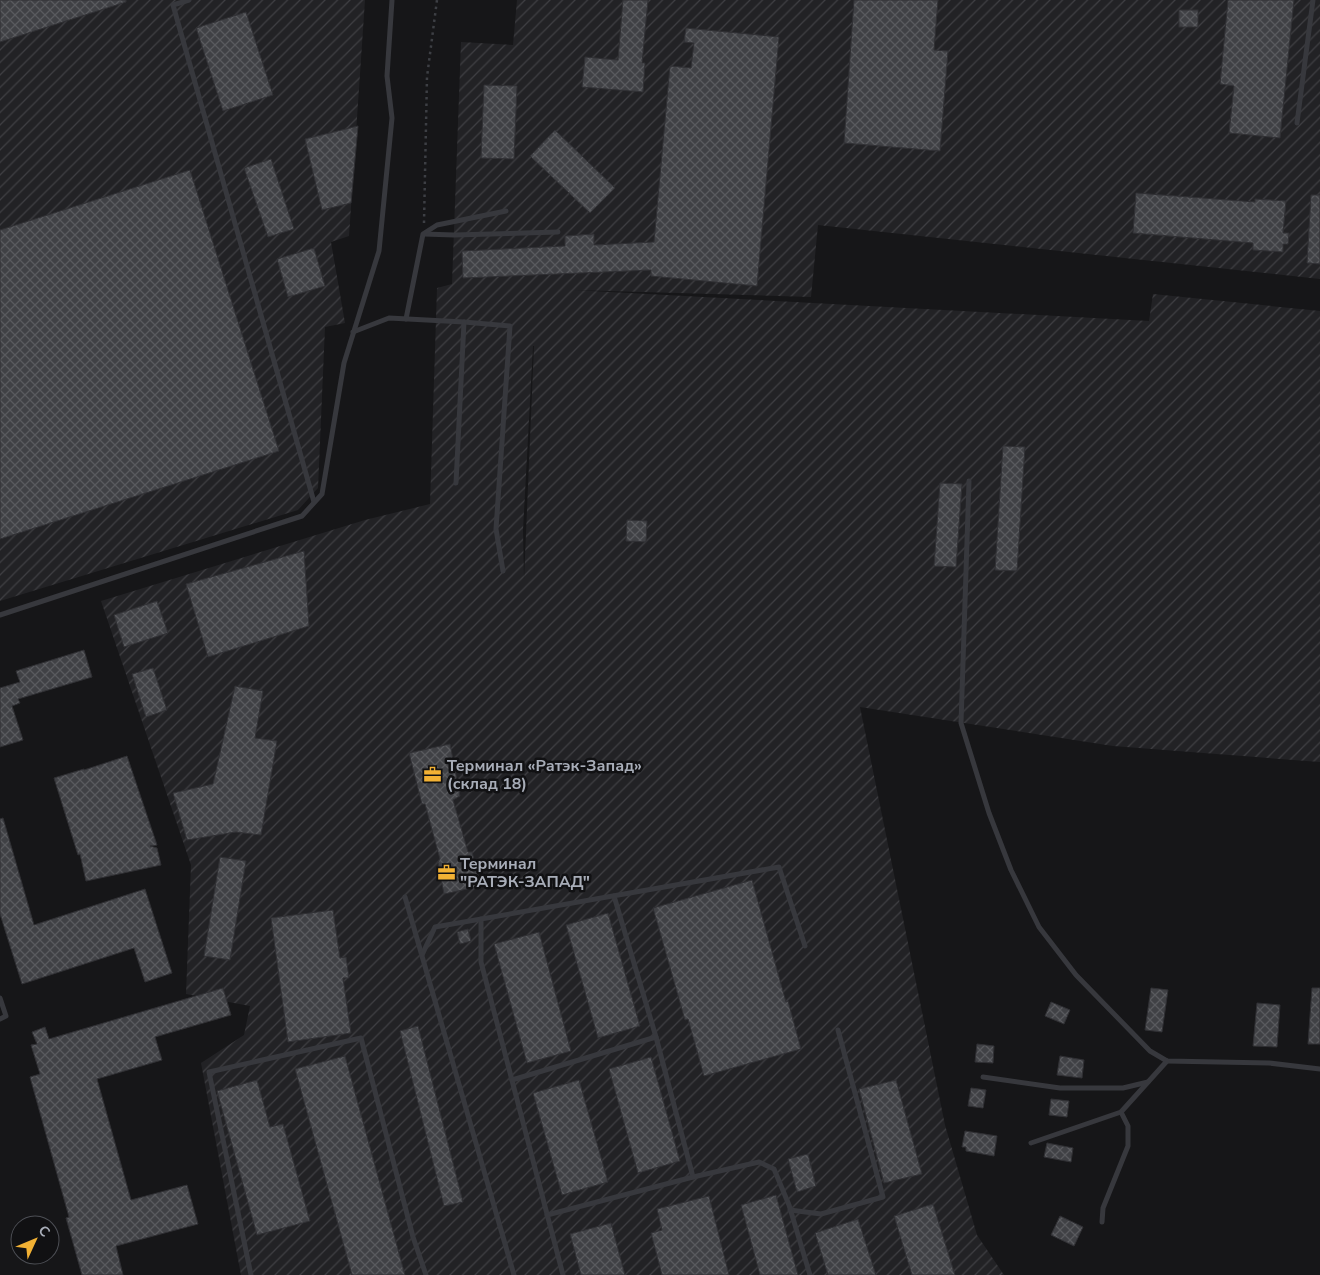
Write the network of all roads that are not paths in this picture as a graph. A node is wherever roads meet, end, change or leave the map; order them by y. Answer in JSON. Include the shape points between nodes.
{"nodes":[{"id":1,"x":189,"y":0,"type":"edge"},
{"id":2,"x":392,"y":0,"type":"edge"},
{"id":3,"x":1312,"y":0,"type":"edge"},
{"id":4,"x":1297,"y":123,"type":"dead end"},
{"id":5,"x":506,"y":212,"type":"dead end"},
{"id":6,"x":558,"y":232,"type":"dead end"},
{"id":7,"x":423,"y":234,"type":"junction"},
{"id":8,"x":406,"y":318,"type":"junction"},
{"id":9,"x":464,"y":322,"type":"junction"},
{"id":10,"x":353,"y":332,"type":"junction"},
{"id":11,"x":970,"y":481,"type":"dead end"},
{"id":12,"x":456,"y":483,"type":"dead end"},
{"id":13,"x":314,"y":502,"type":"junction"},
{"id":14,"x":503,"y":571,"type":"dead end"},
{"id":15,"x":0,"y":615,"type":"edge"},
{"id":16,"x":614,"y":896,"type":"junction"},
{"id":17,"x":405,"y":897,"type":"dead end"},
{"id":18,"x":481,"y":919,"type":"junction"},
{"id":19,"x":805,"y":946,"type":"dead end"},
{"id":20,"x":422,"y":955,"type":"junction"},
{"id":21,"x":0,"y":998,"type":"edge"},
{"id":22,"x":0,"y":1019,"type":"edge"},
{"id":23,"x":838,"y":1030,"type":"dead end"},
{"id":24,"x":656,"y":1037,"type":"junction"},
{"id":25,"x":1167,"y":1061,"type":"junction"},
{"id":26,"x":1320,"y":1069,"type":"edge"},
{"id":27,"x":983,"y":1076,"type":"dead end"},
{"id":28,"x":512,"y":1080,"type":"junction"},
{"id":29,"x":1148,"y":1082,"type":"junction"},
{"id":30,"x":1121,"y":1112,"type":"junction"},
{"id":31,"x":1031,"y":1143,"type":"dead end"},
{"id":32,"x":693,"y":1177,"type":"junction"},
{"id":33,"x":790,"y":1210,"type":"junction"},
{"id":34,"x":548,"y":1215,"type":"junction"},
{"id":35,"x":1102,"y":1222,"type":"dead end"},
{"id":36,"x":251,"y":1275,"type":"edge"},
{"id":37,"x":426,"y":1275,"type":"edge"},
{"id":38,"x":514,"y":1275,"type":"edge"},
{"id":39,"x":563,"y":1275,"type":"edge"},
{"id":40,"x":810,"y":1275,"type":"edge"}],
"edges":[{"from":1,"to":13,"type":"lane","via":[[172,5]]},
{"from":2,"to":10,"type":"lane","via":[[387,76],[392,118],[379,251]]},
{"from":3,"to":4,"type":"lane"},
{"from":5,"to":7,"type":"lane","via":[[437,225]]},
{"from":6,"to":7,"type":"lane"},
{"from":7,"to":8,"type":"lane"},
{"from":8,"to":9,"type":"lane"},
{"from":8,"to":10,"type":"lane","via":[[384,318]]},
{"from":9,"to":12,"type":"lane"},
{"from":9,"to":14,"type":"lane","via":[[510,326],[496,529]]},
{"from":10,"to":13,"type":"lane","via":[[344,363],[322,494]]},
{"from":11,"to":25,"type":"lane","via":[[961,723],[989,813],[1011,870],[1039,927],[1076,975],[1150,1051]]},
{"from":13,"to":15,"type":"lane","via":[[302,516]]},
{"from":16,"to":18,"type":"lane"},
{"from":16,"to":19,"type":"lane","via":[[779,867]]},
{"from":16,"to":24,"type":"lane"},
{"from":17,"to":20,"type":"lane"},
{"from":18,"to":20,"type":"lane","via":[[435,927]]},
{"from":18,"to":28,"type":"lane","via":[[481,962]]},
{"from":20,"to":38,"type":"lane"},
{"from":21,"to":22,"type":"lane","via":[[6,1016]]},
{"from":23,"to":33,"type":"lane","via":[[883,1197],[821,1214]]},
{"from":24,"to":28,"type":"lane"},
{"from":24,"to":32,"type":"lane"},
{"from":25,"to":26,"type":"lane","via":[[1269,1063]]},
{"from":25,"to":29,"type":"lane"},
{"from":27,"to":29,"type":"lane","via":[[1060,1088],[1123,1088]]},
{"from":28,"to":34,"type":"lane"},
{"from":29,"to":30,"type":"lane"},
{"from":30,"to":31,"type":"lane"},
{"from":30,"to":35,"type":"lane","via":[[1128,1126],[1128,1146],[1103,1208]]},
{"from":32,"to":33,"type":"lane","via":[[759,1162],[774,1169]]},
{"from":32,"to":34,"type":"lane"},
{"from":33,"to":40,"type":"lane"},
{"from":34,"to":39,"type":"lane"},
{"from":36,"to":37,"type":"lane","via":[[209,1072],[361,1038]]}]}
